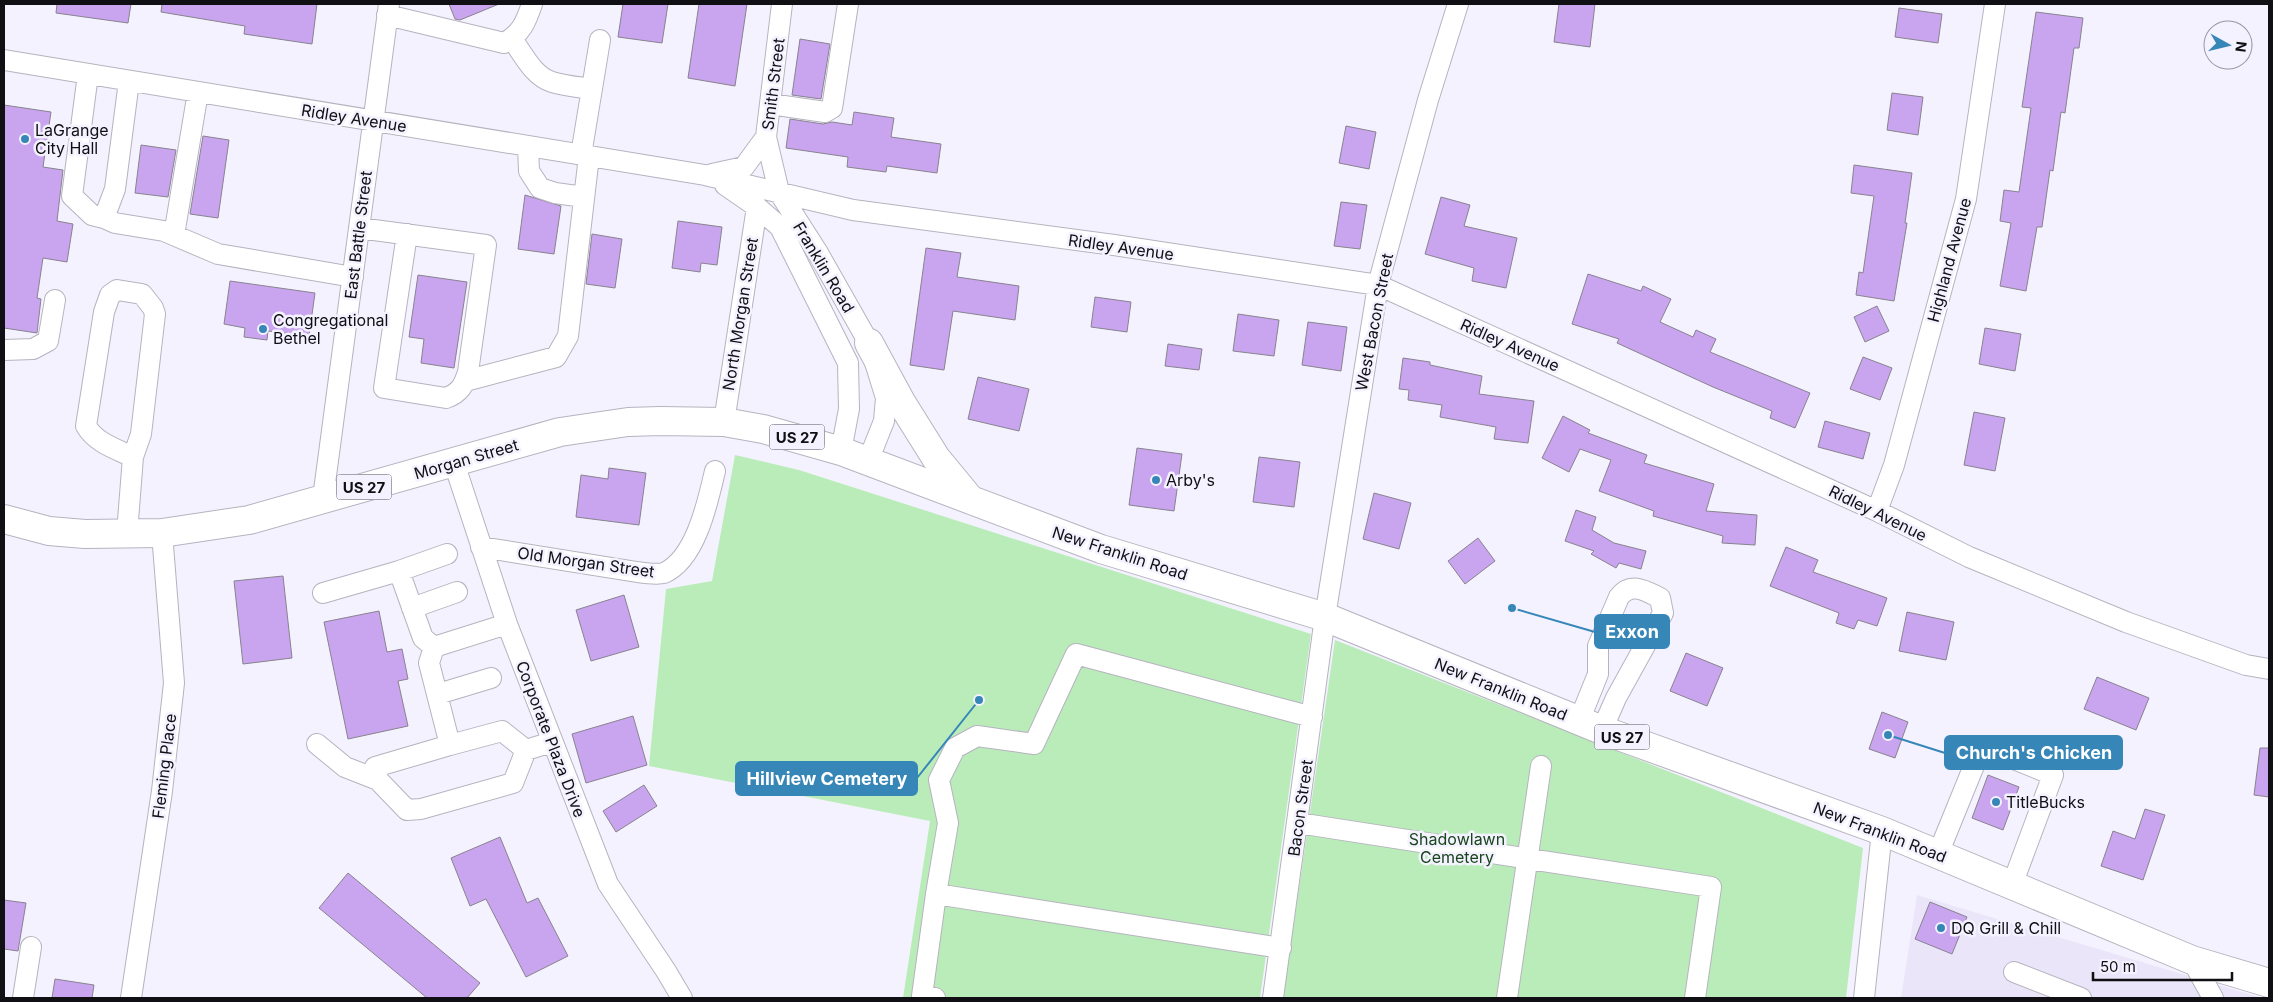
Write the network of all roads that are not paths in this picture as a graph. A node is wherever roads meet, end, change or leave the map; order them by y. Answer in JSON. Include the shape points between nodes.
{"nodes":[{"id":1,"x":532,"y":4,"type":"edge"},
{"id":2,"x":782,"y":4,"type":"edge"},
{"id":3,"x":848,"y":4,"type":"edge"},
{"id":4,"x":1458,"y":4,"type":"edge"},
{"id":5,"x":1995,"y":4,"type":"edge"},
{"id":6,"x":388,"y":9,"type":"edge"},
{"id":7,"x":512,"y":39,"type":"junction"},
{"id":8,"x":600,"y":40,"type":"dead end"},
{"id":9,"x":4,"y":60,"type":"edge"},
{"id":10,"x":88,"y":74,"type":"junction"},
{"id":11,"x":129,"y":81,"type":"junction"},
{"id":12,"x":592,"y":89,"type":"junction"},
{"id":13,"x":198,"y":92,"type":"junction"},
{"id":14,"x":770,"y":104,"type":"junction"},
{"id":15,"x":373,"y":121,"type":"junction"},
{"id":16,"x":766,"y":137,"type":"junction"},
{"id":17,"x":528,"y":146,"type":"junction"},
{"id":18,"x":585,"y":155,"type":"junction"},
{"id":19,"x":705,"y":175,"type":"junction"},
{"id":20,"x":779,"y":192,"type":"junction"},
{"id":21,"x":584,"y":196,"type":"junction"},
{"id":22,"x":757,"y":207,"type":"junction"},
{"id":23,"x":104,"y":218,"type":"junction"},
{"id":24,"x":359,"y":228,"type":"junction"},
{"id":25,"x":406,"y":234,"type":"junction"},
{"id":26,"x":174,"y":235,"type":"junction"},
{"id":27,"x":353,"y":277,"type":"junction"},
{"id":28,"x":1378,"y":285,"type":"junction"},
{"id":29,"x":55,"y":300,"type":"dead end"},
{"id":30,"x":869,"y":343,"type":"junction"},
{"id":31,"x":4,"y":350,"type":"edge"},
{"id":32,"x":465,"y":381,"type":"junction"},
{"id":33,"x":724,"y":422,"type":"junction"},
{"id":34,"x":841,"y":451,"type":"junction"},
{"id":35,"x":134,"y":457,"type":"junction"},
{"id":36,"x":868,"y":461,"type":"junction"},
{"id":37,"x":454,"y":463,"type":"junction"},
{"id":38,"x":715,"y":471,"type":"dead end"},
{"id":39,"x":323,"y":498,"type":"junction"},
{"id":40,"x":972,"y":501,"type":"junction"},
{"id":41,"x":1877,"y":511,"type":"junction"},
{"id":42,"x":4,"y":519,"type":"edge"},
{"id":43,"x":127,"y":533,"type":"junction"},
{"id":44,"x":162,"y":533,"type":"junction"},
{"id":45,"x":481,"y":547,"type":"junction"},
{"id":46,"x":447,"y":554,"type":"dead end"},
{"id":47,"x":399,"y":571,"type":"junction"},
{"id":48,"x":457,"y":592,"type":"dead end"},
{"id":49,"x":323,"y":593,"type":"dead end"},
{"id":50,"x":412,"y":608,"type":"junction"},
{"id":51,"x":1325,"y":617,"type":"junction"},
{"id":52,"x":507,"y":624,"type":"junction"},
{"id":53,"x":434,"y":646,"type":"junction"},
{"id":54,"x":2269,"y":669,"type":"edge"},
{"id":55,"x":491,"y":678,"type":"dead end"},
{"id":56,"x":438,"y":694,"type":"junction"},
{"id":57,"x":1312,"y":717,"type":"junction"},
{"id":58,"x":1590,"y":725,"type":"junction"},
{"id":59,"x":552,"y":742,"type":"junction"},
{"id":60,"x":316,"y":744,"type":"dead end"},
{"id":61,"x":450,"y":745,"type":"junction"},
{"id":62,"x":526,"y":750,"type":"junction"},
{"id":63,"x":1542,"y":766,"type":"dead end"},
{"id":64,"x":378,"y":780,"type":"junction"},
{"id":65,"x":1298,"y":823,"type":"junction"},
{"id":66,"x":1882,"y":831,"type":"junction"},
{"id":67,"x":1938,"y":854,"type":"junction"},
{"id":68,"x":1527,"y":859,"type":"junction"},
{"id":69,"x":2012,"y":885,"type":"junction"},
{"id":70,"x":936,"y":894,"type":"junction"},
{"id":71,"x":31,"y":947,"type":"dead end"},
{"id":72,"x":1281,"y":948,"type":"junction"},
{"id":73,"x":2192,"y":960,"type":"junction"},
{"id":74,"x":2014,"y":972,"type":"dead end"},
{"id":75,"x":2269,"y":983,"type":"edge"},
{"id":76,"x":23,"y":998,"type":"edge"},
{"id":77,"x":131,"y":998,"type":"edge"},
{"id":78,"x":682,"y":998,"type":"edge"},
{"id":79,"x":934,"y":998,"type":"edge"},
{"id":80,"x":1273,"y":998,"type":"edge"},
{"id":81,"x":1507,"y":998,"type":"edge"},
{"id":82,"x":1694,"y":998,"type":"edge"},
{"id":83,"x":1864,"y":998,"type":"edge"},
{"id":84,"x":2081,"y":998,"type":"edge"},
{"id":85,"x":2213,"y":998,"type":"edge"}],
"edges":[{"from":1,"to":7,"type":"street","via":[[524,27]]},
{"from":2,"to":14,"type":"street","name":"Smith Street"},
{"from":3,"to":14,"type":"street","via":[[832,108],[825,112]]},
{"from":4,"to":28,"type":"street","name":"West Bacon Street","via":[[1428,100]]},
{"from":5,"to":41,"type":"street","name":"Highland Avenue","via":[[1966,199],[1894,465]]},
{"from":6,"to":7,"type":"street","via":[[495,42],[504,43]]},
{"from":6,"to":15,"type":"street","name":"East Battle Street"},
{"from":7,"to":12,"type":"street","via":[[534,71],[543,78]]},
{"from":8,"to":12,"type":"street"},
{"from":9,"to":10,"type":"street","name":"Ridley Avenue"},
{"from":10,"to":11,"type":"street","name":"Ridley Avenue"},
{"from":10,"to":23,"type":"street","via":[[72,196],[92,215]]},
{"from":11,"to":13,"type":"street","name":"Ridley Avenue"},
{"from":11,"to":23,"type":"street","via":[[115,189]]},
{"from":12,"to":18,"type":"street"},
{"from":13,"to":15,"type":"street","name":"Ridley Avenue"},
{"from":13,"to":26,"type":"street"},
{"from":14,"to":16,"type":"street","name":"Smith Street"},
{"from":15,"to":17,"type":"street","name":"Ridley Avenue"},
{"from":15,"to":24,"type":"street","name":"East Battle Street"},
{"from":16,"to":19,"type":"street","name":"Ridley Avenue","via":[[744,167]]},
{"from":16,"to":20,"type":"street","name":"Smith Street"},
{"from":17,"to":18,"type":"street","name":"Ridley Avenue"},
{"from":17,"to":21,"type":"street","via":[[529,171],[540,188]]},
{"from":18,"to":19,"type":"street","name":"Ridley Avenue"},
{"from":18,"to":21,"type":"street"},
{"from":19,"to":20,"type":"street","name":"Ridley Avenue"},
{"from":19,"to":22,"type":"street","name":"Ridley Avenue"},
{"from":20,"to":28,"type":"street","name":"Ridley Avenue","via":[[853,210]]},
{"from":20,"to":30,"type":"street","name":"Franklin Road"},
{"from":21,"to":32,"type":"street","via":[[568,336],[562,349],[556,357]]},
{"from":22,"to":33,"type":"street","name":"North Morgan Street"},
{"from":22,"to":34,"type":"street","name":"Franklin Road","via":[[780,227],[848,363],[849,409]]},
{"from":23,"to":26,"type":"street"},
{"from":24,"to":25,"type":"street"},
{"from":24,"to":27,"type":"street","name":"East Battle Street"},
{"from":25,"to":32,"type":"street","via":[[486,245]]},
{"from":25,"to":32,"type":"street","via":[[384,388],[446,398],[455,395]]},
{"from":26,"to":27,"type":"street","via":[[218,254]]},
{"from":27,"to":39,"type":"street","name":"East Battle Street"},
{"from":28,"to":41,"type":"street","name":"Ridley Avenue"},
{"from":28,"to":51,"type":"street","name":"West Bacon Street"},
{"from":29,"to":31,"type":"street","via":[[48,341],[34,349]]},
{"from":30,"to":36,"type":"street","name":"Franklin Road","via":[[886,398],[884,421]]},
{"from":30,"to":40,"type":"highway","via":[[936,458]]},
{"from":33,"to":34,"type":"highway","name":"New Franklin Road","number":"US 27"},
{"from":33,"to":37,"type":"highway","name":"Morgan Street","number":"US 27","via":[[660,420],[594,426],[560,432]]},
{"from":34,"to":36,"type":"highway","name":"New Franklin Road","number":"US 27"},
{"from":35,"to":35,"type":"street","via":[[141,434],[155,314],[142,294],[117,290],[110,294],[104,312],[86,426],[103,443]]},
{"from":35,"to":43,"type":"street"},
{"from":36,"to":40,"type":"highway","name":"New Franklin Road","number":"US 27"},
{"from":37,"to":39,"type":"highway","name":"Morgan Street","number":"US 27"},
{"from":37,"to":45,"type":"street","name":"Corporate Plaza Drive"},
{"from":38,"to":45,"type":"street","name":"Old Morgan Street","via":[[703,518],[691,545],[680,560],[663,573],[637,572]]},
{"from":39,"to":44,"type":"highway","name":"Morgan Street","number":"US 27","via":[[249,520]]},
{"from":40,"to":51,"type":"highway","name":"New Franklin Road","number":"US 27","via":[[1101,549]]},
{"from":41,"to":54,"type":"street","name":"Ridley Avenue","via":[[1969,557],[2126,622],[2246,665]]},
{"from":42,"to":43,"type":"highway","name":"Morgan Street","number":"US 27","via":[[85,534]]},
{"from":43,"to":44,"type":"highway","name":"Morgan Street","number":"US 27"},
{"from":44,"to":77,"type":"street","name":"Fleming Place","via":[[174,683],[162,791]]},
{"from":45,"to":52,"type":"street","name":"Corporate Plaza Drive"},
{"from":46,"to":47,"type":"street"},
{"from":47,"to":49,"type":"street"},
{"from":47,"to":50,"type":"street"},
{"from":48,"to":50,"type":"street"},
{"from":50,"to":53,"type":"street","via":[[423,638]]},
{"from":51,"to":57,"type":"street","name":"Bacon Street"},
{"from":51,"to":58,"type":"highway","name":"New Franklin Road","number":"US 27"},
{"from":52,"to":53,"type":"street"},
{"from":52,"to":59,"type":"street","name":"Corporate Plaza Drive"},
{"from":53,"to":56,"type":"street","via":[[429,663]]},
{"from":55,"to":56,"type":"street"},
{"from":56,"to":61,"type":"street"},
{"from":57,"to":65,"type":"street","name":"Bacon Street"},
{"from":57,"to":70,"type":"street","via":[[1076,654],[1034,744],[977,736],[955,748],[939,780],[948,823]]},
{"from":58,"to":58,"type":"street","via":[[1598,674],[1598,646],[1624,590],[1647,591],[1660,598],[1663,613],[1616,698]]},
{"from":58,"to":66,"type":"highway","name":"New Franklin Road","number":"US 27"},
{"from":59,"to":62,"type":"street"},
{"from":59,"to":78,"type":"street","name":"Corporate Plaza Drive","via":[[608,884]]},
{"from":60,"to":64,"type":"street","via":[[345,767]]},
{"from":61,"to":62,"type":"street","via":[[502,732]]},
{"from":61,"to":64,"type":"street","via":[[375,767]]},
{"from":62,"to":64,"type":"street","via":[[513,783],[421,809],[408,810]]},
{"from":63,"to":68,"type":"street"},
{"from":65,"to":68,"type":"street"},
{"from":65,"to":72,"type":"street","name":"Bacon Street"},
{"from":66,"to":67,"type":"highway","name":"New Franklin Road","number":"US 27"},
{"from":66,"to":83,"type":"street"},
{"from":67,"to":69,"type":"highway","name":"New Franklin Road","number":"US 27"},
{"from":67,"to":69,"type":"street","via":[[1982,746],[2053,775]]},
{"from":68,"to":81,"type":"street"},
{"from":68,"to":82,"type":"street","via":[[1711,887]]},
{"from":69,"to":73,"type":"highway","name":"New Franklin Road","number":"US 27"},
{"from":70,"to":72,"type":"street"},
{"from":70,"to":79,"type":"street","via":[[922,996]]},
{"from":71,"to":76,"type":"street"},
{"from":72,"to":80,"type":"street","name":"Bacon Street"},
{"from":73,"to":75,"type":"highway","name":"New Franklin Road","number":"US 27"},
{"from":73,"to":85,"type":"street"},
{"from":74,"to":84,"type":"street"}]}
